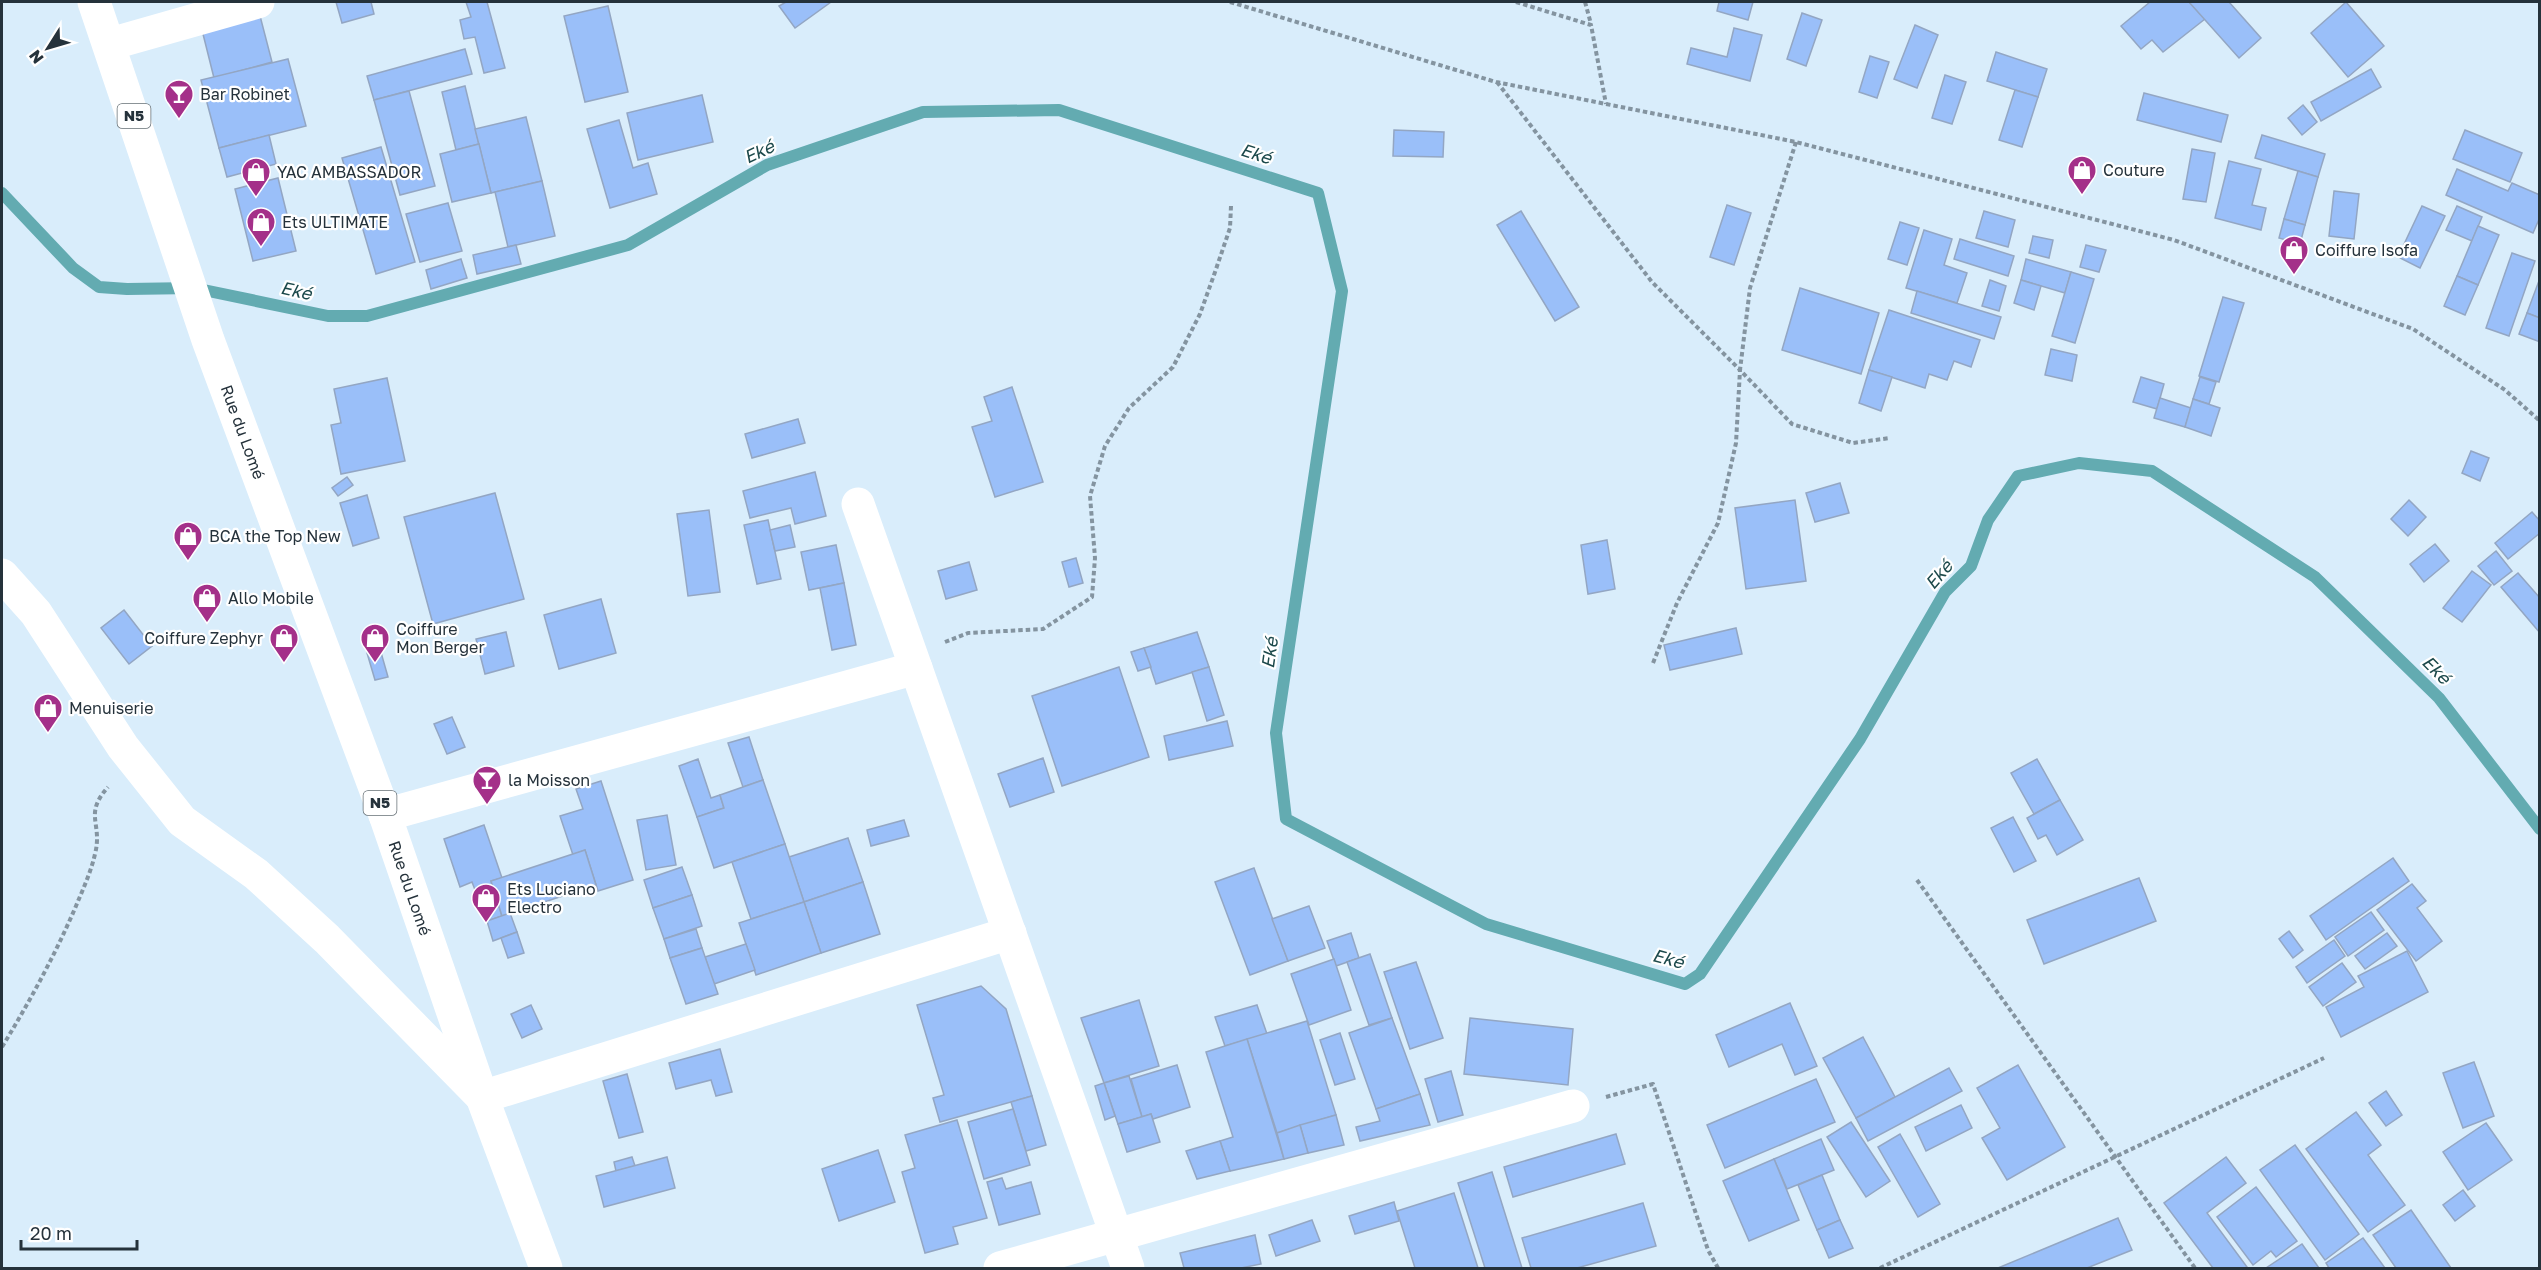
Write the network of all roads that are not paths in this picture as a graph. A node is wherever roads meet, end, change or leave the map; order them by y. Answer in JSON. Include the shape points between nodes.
{"nodes":[{"id":1,"x":94,"y":2,"type":"edge"},
{"id":2,"x":258,"y":2,"type":"edge"},
{"id":3,"x":110,"y":44,"type":"junction"},
{"id":4,"x":858,"y":504,"type":"dead end"},
{"id":5,"x":2,"y":575,"type":"edge"},
{"id":6,"x":916,"y":668,"type":"junction"},
{"id":7,"x":385,"y":815,"type":"junction"},
{"id":8,"x":1010,"y":933,"type":"junction"},
{"id":9,"x":482,"y":1097,"type":"junction"},
{"id":10,"x":1573,"y":1106,"type":"road end"},
{"id":11,"x":1117,"y":1236,"type":"junction"},
{"id":12,"x":546,"y":1269,"type":"edge"},
{"id":13,"x":1000,"y":1269,"type":"edge"},
{"id":14,"x":1128,"y":1269,"type":"edge"}],
"edges":[{"from":1,"to":3,"type":"street","number":"N5"},
{"from":2,"to":3,"type":"street"},
{"from":3,"to":7,"type":"street","name":"Rue du Lomé","number":"N5","via":[[208,340]]},
{"from":4,"to":6,"type":"street"},
{"from":5,"to":9,"type":"street","via":[[36,613],[123,747],[182,821],[256,874],[327,939]]},
{"from":6,"to":7,"type":"street"},
{"from":6,"to":8,"type":"street"},
{"from":7,"to":9,"type":"street","name":"Rue du Lomé","number":"N5"},
{"from":8,"to":9,"type":"street"},
{"from":8,"to":11,"type":"street"},
{"from":9,"to":12,"type":"street","name":"Rue du Lomé","number":"N5"},
{"from":10,"to":11,"type":"street"},
{"from":11,"to":13,"type":"street"},
{"from":11,"to":14,"type":"street"}]}
